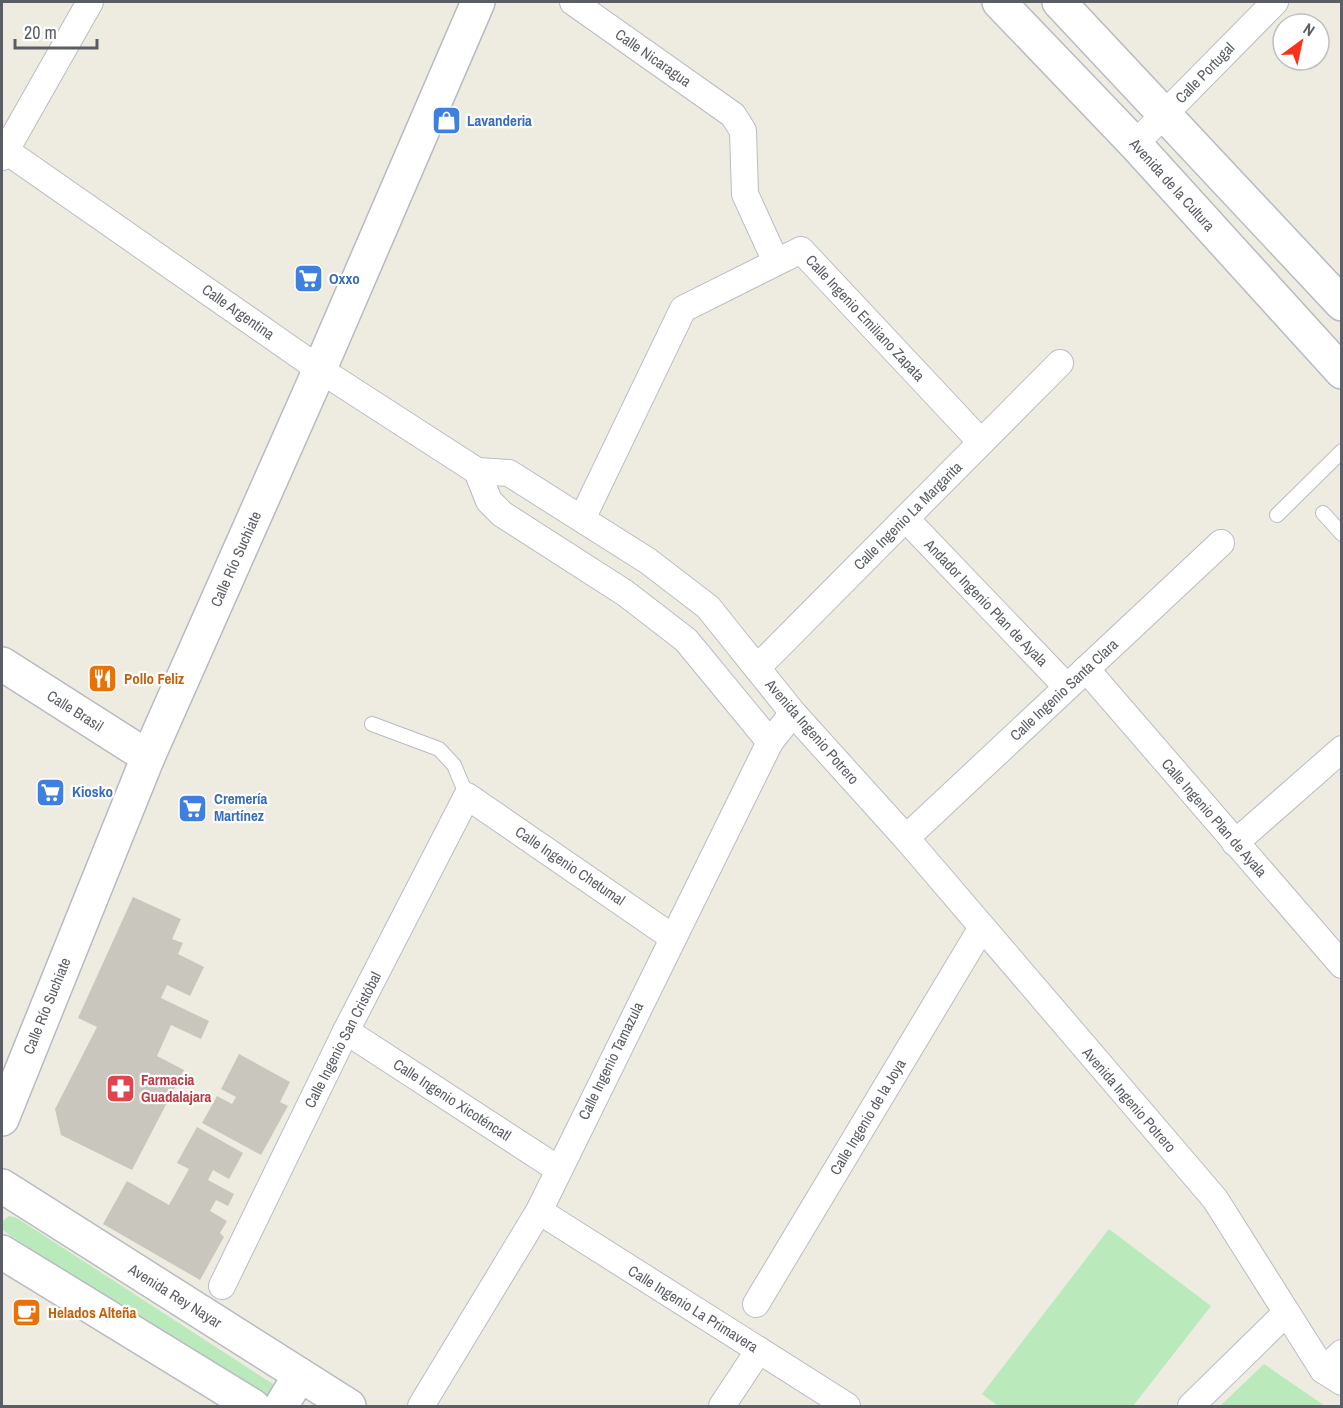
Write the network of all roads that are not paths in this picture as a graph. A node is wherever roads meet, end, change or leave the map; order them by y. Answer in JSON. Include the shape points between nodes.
{"nodes":[{"id":1,"x":90,"y":2,"type":"edge"},
{"id":2,"x":478,"y":2,"type":"edge"},
{"id":3,"x":573,"y":2,"type":"edge"},
{"id":4,"x":999,"y":2,"type":"edge"},
{"id":5,"x":1059,"y":2,"type":"edge"},
{"id":6,"x":1275,"y":2,"type":"edge"},
{"id":7,"x":1164,"y":115,"type":"junction"},
{"id":8,"x":1135,"y":144,"type":"junction"},
{"id":9,"x":3,"y":152,"type":"edge"},
{"id":10,"x":776,"y":262,"type":"junction"},
{"id":11,"x":1341,"y":304,"type":"edge"},
{"id":12,"x":1060,"y":363,"type":"dead end"},
{"id":13,"x":319,"y":369,"type":"junction"},
{"id":14,"x":1341,"y":372,"type":"edge"},
{"id":15,"x":981,"y":442,"type":"junction"},
{"id":16,"x":1341,"y":451,"type":"edge"},
{"id":17,"x":477,"y":471,"type":"junction"},
{"id":18,"x":1323,"y":513,"type":"dead end"},
{"id":19,"x":1277,"y":515,"type":"dead end"},
{"id":20,"x":582,"y":519,"type":"junction"},
{"id":21,"x":906,"y":519,"type":"junction"},
{"id":22,"x":1341,"y":534,"type":"edge"},
{"id":23,"x":1221,"y":543,"type":"dead end"},
{"id":24,"x":2,"y":664,"type":"edge"},
{"id":25,"x":757,"y":668,"type":"junction"},
{"id":26,"x":1086,"y":669,"type":"junction"},
{"id":27,"x":1067,"y":687,"type":"junction"},
{"id":28,"x":793,"y":713,"type":"junction"},
{"id":29,"x":372,"y":724,"type":"dead end"},
{"id":30,"x":770,"y":742,"type":"junction"},
{"id":31,"x":1341,"y":749,"type":"edge"},
{"id":32,"x":148,"y":757,"type":"junction"},
{"id":33,"x":467,"y":796,"type":"junction"},
{"id":34,"x":906,"y":838,"type":"junction"},
{"id":35,"x":1235,"y":843,"type":"junction"},
{"id":36,"x":981,"y":929,"type":"junction"},
{"id":37,"x":672,"y":937,"type":"junction"},
{"id":38,"x":1341,"y":965,"type":"edge"},
{"id":39,"x":346,"y":1031,"type":"junction"},
{"id":40,"x":2,"y":1119,"type":"edge"},
{"id":41,"x":558,"y":1169,"type":"junction"},
{"id":42,"x":2,"y":1186,"type":"edge"},
{"id":43,"x":539,"y":1211,"type":"junction"},
{"id":44,"x":2,"y":1252,"type":"edge"},
{"id":45,"x":222,"y":1286,"type":"dead end"},
{"id":46,"x":756,"y":1304,"type":"dead end"},
{"id":47,"x":1286,"y":1313,"type":"junction"},
{"id":48,"x":759,"y":1350,"type":"junction"},
{"id":49,"x":1335,"y":1368,"type":"edge"},
{"id":50,"x":300,"y":1375,"type":"junction"},
{"id":51,"x":253,"y":1407,"type":"edge"},
{"id":52,"x":281,"y":1407,"type":"edge"},
{"id":53,"x":349,"y":1407,"type":"edge"},
{"id":54,"x":422,"y":1407,"type":"edge"},
{"id":55,"x":722,"y":1407,"type":"edge"},
{"id":56,"x":847,"y":1407,"type":"edge"},
{"id":57,"x":1191,"y":1407,"type":"edge"}],
"edges":[{"from":1,"to":9,"type":"street"},
{"from":2,"to":13,"type":"main road","name":"Calle Río Suchiate"},
{"from":3,"to":10,"type":"street","name":"Calle Nicaragua","via":[[733,115],[743,131],[745,194]]},
{"from":4,"to":8,"type":"main road","name":"Avenida de la Cultura"},
{"from":5,"to":7,"type":"main road"},
{"from":6,"to":7,"type":"street","name":"Calle Portugal"},
{"from":7,"to":8,"type":"street","name":"Calle Portugal"},
{"from":7,"to":11,"type":"main road"},
{"from":8,"to":14,"type":"main road","name":"Avenida de la Cultura"},
{"from":9,"to":13,"type":"street","name":"Calle Argentina"},
{"from":10,"to":15,"type":"street","name":"Calle Ingenio Emiliano Zapata","via":[[801,250]]},
{"from":10,"to":20,"type":"street","name":"Calle Ingenio Emiliano Zapata","via":[[683,309]]},
{"from":12,"to":15,"type":"street","name":"Calle Ingenio La Margarita"},
{"from":13,"to":17,"type":"street","name":"Calle Argentina"},
{"from":13,"to":32,"type":"main road","name":"Calle Río Suchiate"},
{"from":15,"to":21,"type":"street","name":"Calle Ingenio La Margarita"},
{"from":16,"to":19,"type":"lane"},
{"from":17,"to":20,"type":"street","name":"Avenida Ingenio Potrero","via":[[509,473]]},
{"from":17,"to":30,"type":"street","via":[[489,501],[502,514],[625,593],[686,640]]},
{"from":18,"to":22,"type":"lane"},
{"from":20,"to":25,"type":"street","name":"Avenida Ingenio Potrero","via":[[648,561],[708,607]]},
{"from":21,"to":25,"type":"street","name":"Calle Ingenio La Margarita"},
{"from":21,"to":27,"type":"street","name":"Andador Ingenio Plan de Ayala"},
{"from":23,"to":26,"type":"street","name":"Calle Ingenio Santa Clara"},
{"from":24,"to":32,"type":"main road","name":"Calle Brasil"},
{"from":25,"to":28,"type":"street","name":"Avenida Ingenio Potrero"},
{"from":26,"to":27,"type":"street","name":"Calle Ingenio Santa Clara"},
{"from":26,"to":35,"type":"street","name":"Calle Ingenio Plan de Ayala"},
{"from":27,"to":34,"type":"street","name":"Calle Ingenio Santa Clara"},
{"from":28,"to":30,"type":"street","name":"Calle Ingenio Tamazula"},
{"from":28,"to":34,"type":"street","name":"Avenida Ingenio Potrero"},
{"from":29,"to":33,"type":"lane","via":[[439,749],[454,765]]},
{"from":30,"to":37,"type":"street","name":"Calle Ingenio Tamazula"},
{"from":31,"to":35,"type":"street"},
{"from":32,"to":40,"type":"main road","name":"Calle Río Suchiate"},
{"from":33,"to":37,"type":"street","name":"Calle Ingenio Chetumal"},
{"from":33,"to":39,"type":"street","name":"Calle Ingenio San Cristóbal"},
{"from":34,"to":36,"type":"street","name":"Avenida Ingenio Potrero"},
{"from":35,"to":38,"type":"street","name":"Calle Ingenio Plan de Ayala"},
{"from":36,"to":46,"type":"street","name":"Calle Ingenio de la Joya"},
{"from":36,"to":47,"type":"street","name":"Avenida Ingenio Potrero","via":[[1215,1199]]},
{"from":37,"to":41,"type":"street","name":"Calle Ingenio Tamazula"},
{"from":39,"to":41,"type":"street","name":"Calle Ingenio Xicoténcatl"},
{"from":39,"to":45,"type":"street","name":"Calle Ingenio San Cristóbal"},
{"from":41,"to":43,"type":"street","name":"Calle Ingenio Tamazula"},
{"from":42,"to":50,"type":"main road","name":"Avenida Rey Nayar"},
{"from":43,"to":48,"type":"street","name":"Calle Ingenio La Primavera"},
{"from":43,"to":54,"type":"street","name":"Calle Ingenio Tamazula"},
{"from":44,"to":51,"type":"main road"},
{"from":47,"to":49,"type":"street","name":"Avenida Ingenio Potrero"},
{"from":47,"to":57,"type":"street"},
{"from":48,"to":55,"type":"street"},
{"from":48,"to":56,"type":"street","name":"Calle Ingenio La Primavera"},
{"from":50,"to":52,"type":"main road"},
{"from":50,"to":53,"type":"main road","name":"Avenida Rey Nayar"}]}
